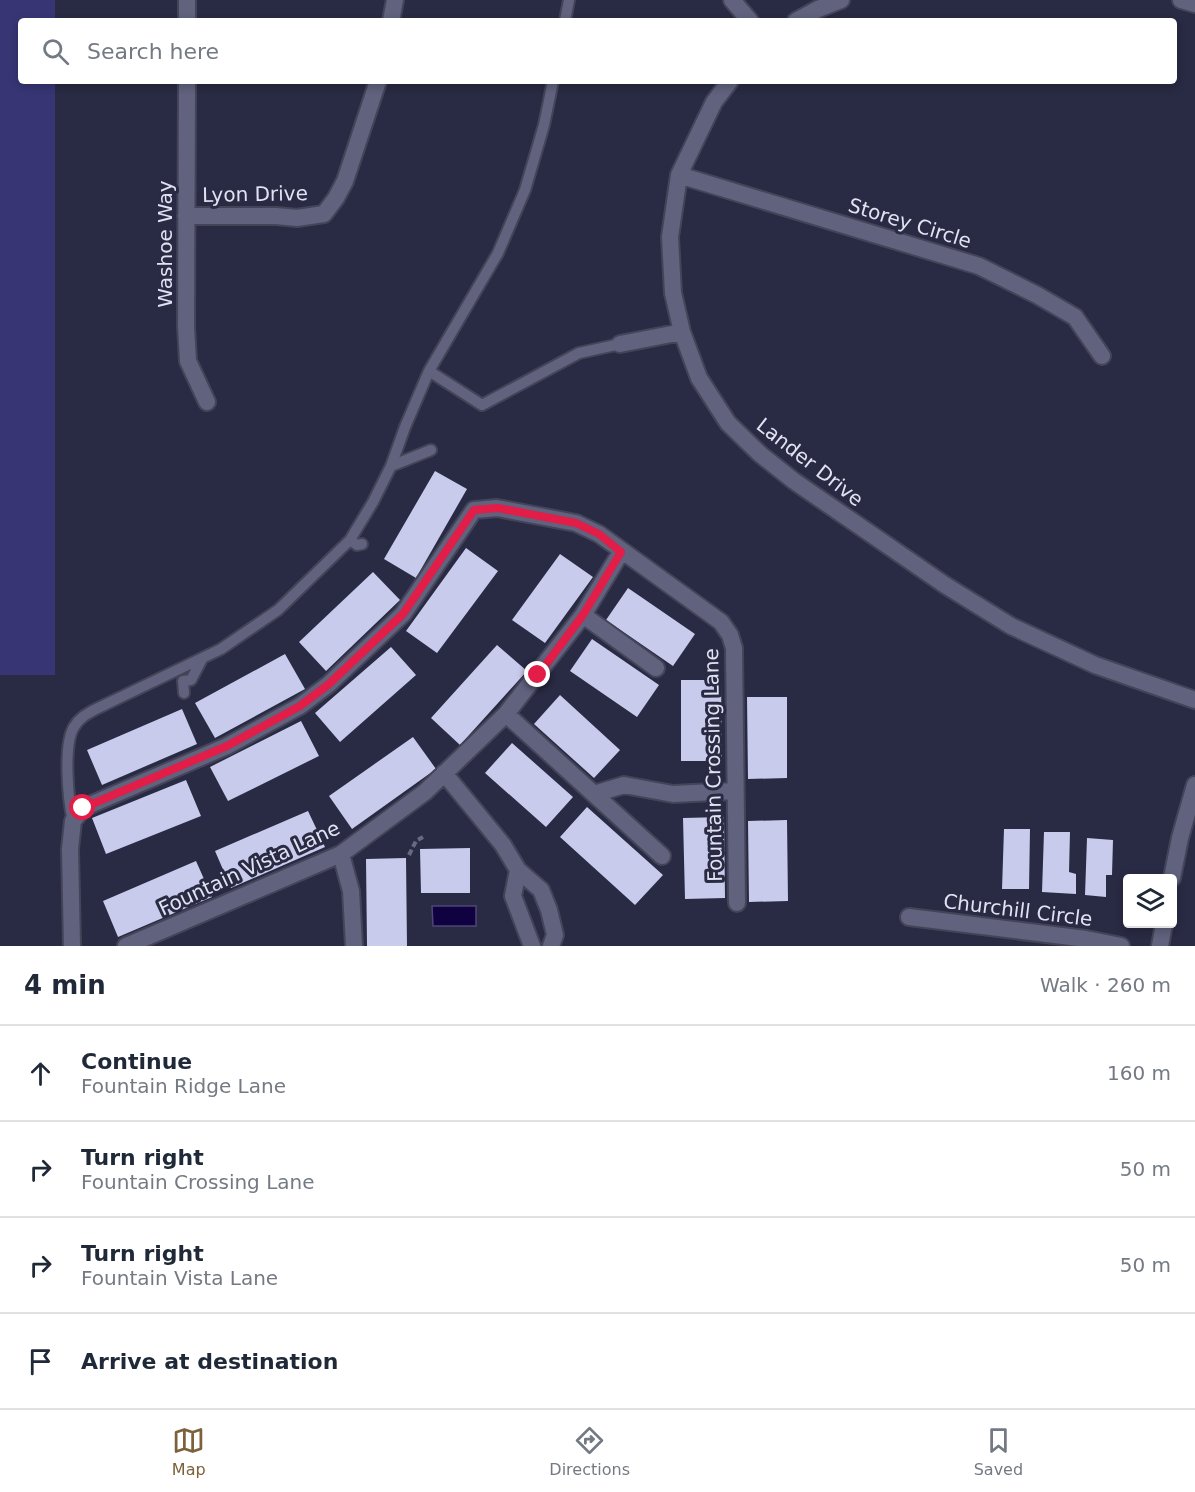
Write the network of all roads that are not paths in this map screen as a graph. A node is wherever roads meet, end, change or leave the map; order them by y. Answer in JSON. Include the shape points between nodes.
{"nodes":[{"id":1,"x":187,"y":0,"type":"edge"},
{"id":2,"x":395,"y":0,"type":"edge"},
{"id":3,"x":569,"y":0,"type":"edge"},
{"id":4,"x":732,"y":0,"type":"edge"},
{"id":5,"x":841,"y":0,"type":"edge"},
{"id":6,"x":1181,"y":0,"type":"edge"},
{"id":7,"x":1195,"y":4,"type":"edge"},
{"id":8,"x":187,"y":18,"type":"edge"},
{"id":9,"x":392,"y":18,"type":"edge"},
{"id":10,"x":566,"y":18,"type":"edge"},
{"id":11,"x":747,"y":18,"type":"edge"},
{"id":12,"x":802,"y":18,"type":"edge"},
{"id":13,"x":187,"y":84,"type":"edge"},
{"id":14,"x":377,"y":84,"type":"edge"},
{"id":15,"x":552,"y":84,"type":"edge"},
{"id":16,"x":728,"y":84,"type":"edge"},
{"id":17,"x":680,"y":175,"type":"junction"},
{"id":18,"x":186,"y":216,"type":"junction"},
{"id":19,"x":682,"y":332,"type":"junction"},
{"id":20,"x":620,"y":344,"type":"joint"},
{"id":21,"x":1102,"y":356,"type":"dead end"},
{"id":22,"x":429,"y":371,"type":"junction"},
{"id":23,"x":207,"y":402,"type":"dead end"},
{"id":24,"x":431,"y":450,"type":"dead end"},
{"id":25,"x":391,"y":466,"type":"junction"},
{"id":26,"x":350,"y":540,"type":"junction"},
{"id":27,"x":362,"y":544,"type":"dead end"},
{"id":28,"x":621,"y":552,"type":"junction"},
{"id":29,"x":583,"y":615,"type":"junction"},
{"id":30,"x":656,"y":668,"type":"dead end"},
{"id":31,"x":181,"y":675,"type":"junction"},
{"id":32,"x":183,"y":693,"type":"dead end"},
{"id":33,"x":1195,"y":700,"type":"edge"},
{"id":34,"x":506,"y":714,"type":"junction"},
{"id":35,"x":444,"y":773,"type":"junction"},
{"id":36,"x":1195,"y":785,"type":"edge"},
{"id":37,"x":734,"y":791,"type":"junction"},
{"id":38,"x":594,"y":794,"type":"junction"},
{"id":39,"x":73,"y":821,"type":"junction"},
{"id":40,"x":1187,"y":840,"type":"edge"},
{"id":41,"x":341,"y":854,"type":"junction"},
{"id":42,"x":662,"y":856,"type":"dead end"},
{"id":43,"x":518,"y":870,"type":"junction"},
{"id":44,"x":1174,"y":874,"type":"edge"},
{"id":45,"x":737,"y":903,"type":"dead end"},
{"id":46,"x":909,"y":917,"type":"dead end"},
{"id":47,"x":1163,"y":928,"type":"edge"},
{"id":48,"x":72,"y":946,"type":"edge"},
{"id":49,"x":126,"y":946,"type":"edge"},
{"id":50,"x":354,"y":946,"type":"edge"},
{"id":51,"x":532,"y":946,"type":"edge"},
{"id":52,"x":551,"y":946,"type":"edge"},
{"id":53,"x":1121,"y":946,"type":"edge"},
{"id":54,"x":1160,"y":946,"type":"edge"}],
"edges":[{"from":1,"to":8,"type":"street"},
{"from":2,"to":9,"type":"street"},
{"from":3,"to":10,"type":"lane"},
{"from":4,"to":11,"type":"street"},
{"from":5,"to":12,"type":"street"},
{"from":6,"to":7,"type":"street"},
{"from":13,"to":18,"type":"street","name":"Washoe Way"},
{"from":14,"to":18,"type":"street","name":"Lyon Drive","via":[[345,181],[324,214],[297,219]]},
{"from":15,"to":22,"type":"lane","via":[[525,190],[498,253]]},
{"from":16,"to":17,"type":"street","name":"Lander Drive","via":[[714,102]]},
{"from":17,"to":19,"type":"street","name":"Lander Drive","via":[[670,237],[673,293]]},
{"from":17,"to":21,"type":"street","name":"Storey Circle","via":[[979,266],[1075,317]]},
{"from":18,"to":23,"type":"street","name":"Washoe Way","via":[[188,361]]},
{"from":19,"to":20,"type":"street"},
{"from":19,"to":33,"type":"street","name":"Lander Drive","via":[[699,378],[728,423],[794,481],[1011,626],[1095,665]]},
{"from":20,"to":22,"type":"lane","via":[[579,353],[482,405]]},
{"from":22,"to":25,"type":"lane"},
{"from":24,"to":25,"type":"lane"},
{"from":25,"to":26,"type":"lane"},
{"from":26,"to":27,"type":"lane"},
{"from":26,"to":31,"type":"lane","via":[[278,610]]},
{"from":28,"to":29,"type":"street","name":"Fountain Vista Lane"},
{"from":28,"to":37,"type":"street","name":"Fountain Crossing Lane","via":[[721,622],[730,634],[734,648]]},
{"from":28,"to":39,"type":"street","name":"Fountain Crossing Lane","via":[[599,534],[576,523],[498,508],[474,510],[403,614],[329,684],[300,706],[227,746],[83,808]]},
{"from":29,"to":30,"type":"street"},
{"from":29,"to":34,"type":"street","name":"Fountain Vista Lane"},
{"from":31,"to":32,"type":"lane"},
{"from":31,"to":39,"type":"lane","via":[[96,709],[73,728],[68,799]]},
{"from":34,"to":35,"type":"street","name":"Fountain Vista Lane"},
{"from":34,"to":38,"type":"street"},
{"from":35,"to":41,"type":"street","name":"Fountain Vista Lane","via":[[425,792]]},
{"from":35,"to":43,"type":"street","via":[[503,845]]},
{"from":36,"to":40,"type":"street"},
{"from":37,"to":38,"type":"street","via":[[674,794],[624,785]]},
{"from":37,"to":45,"type":"street","name":"Fountain Crossing Lane"},
{"from":38,"to":42,"type":"street"},
{"from":39,"to":48,"type":"street"},
{"from":40,"to":44,"type":"street"},
{"from":41,"to":49,"type":"street","name":"Fountain Vista Lane"},
{"from":41,"to":50,"type":"street","via":[[351,891]]},
{"from":43,"to":51,"type":"street","via":[[513,896]]},
{"from":43,"to":52,"type":"street","via":[[541,890],[555,935]]},
{"from":46,"to":53,"type":"street","name":"Churchill Circle"},
{"from":47,"to":54,"type":"street"}]}
